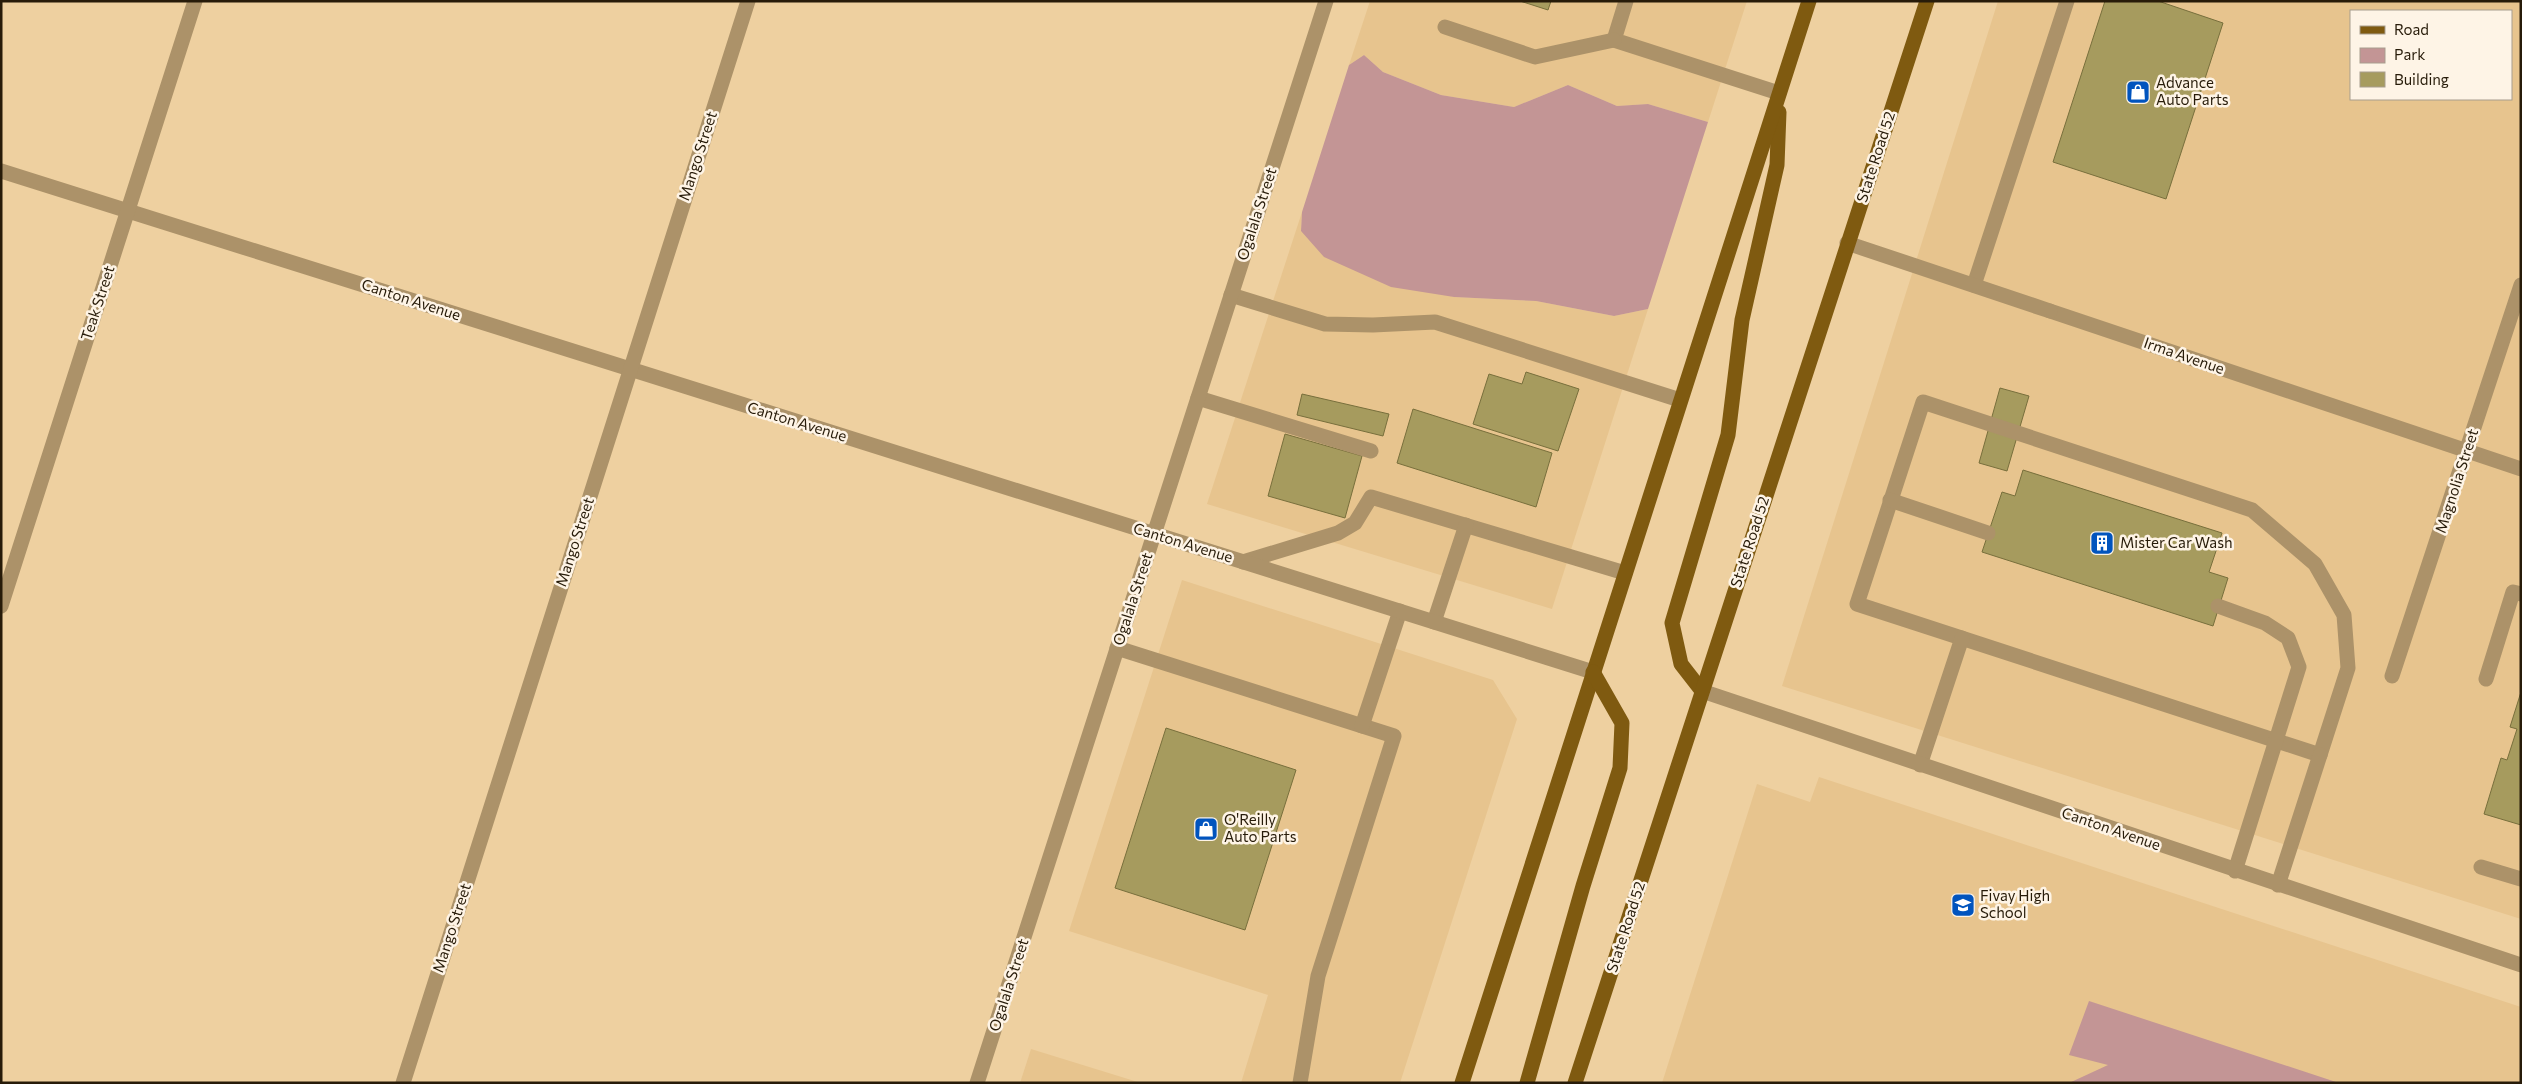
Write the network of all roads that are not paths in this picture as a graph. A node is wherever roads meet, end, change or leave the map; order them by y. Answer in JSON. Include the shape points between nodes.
{"nodes":[{"id":1,"x":195,"y":1,"type":"edge"},
{"id":2,"x":748,"y":1,"type":"edge"},
{"id":3,"x":1326,"y":1,"type":"edge"},
{"id":4,"x":1626,"y":1,"type":"edge"},
{"id":5,"x":1809,"y":1,"type":"edge"},
{"id":6,"x":1927,"y":1,"type":"edge"},
{"id":7,"x":2068,"y":1,"type":"edge"},
{"id":8,"x":1445,"y":28,"type":"dead end"},
{"id":9,"x":1614,"y":40,"type":"junction"},
{"id":10,"x":1779,"y":93,"type":"junction"},
{"id":11,"x":1,"y":171,"type":"edge"},
{"id":12,"x":128,"y":211,"type":"junction"},
{"id":13,"x":1847,"y":242,"type":"junction"},
{"id":14,"x":1974,"y":285,"type":"junction"},
{"id":15,"x":2521,"y":285,"type":"edge"},
{"id":16,"x":1231,"y":295,"type":"junction"},
{"id":17,"x":630,"y":369,"type":"junction"},
{"id":18,"x":1198,"y":398,"type":"junction"},
{"id":19,"x":1680,"y":400,"type":"junction"},
{"id":20,"x":2466,"y":450,"type":"junction"},
{"id":21,"x":1371,"y":452,"type":"dead end"},
{"id":22,"x":2521,"y":468,"type":"edge"},
{"id":23,"x":1890,"y":500,"type":"junction"},
{"id":24,"x":1466,"y":525,"type":"junction"},
{"id":25,"x":1988,"y":533,"type":"dead end"},
{"id":26,"x":1154,"y":534,"type":"junction"},
{"id":27,"x":1243,"y":562,"type":"junction"},
{"id":28,"x":1625,"y":572,"type":"junction"},
{"id":29,"x":2521,"y":594,"type":"edge"},
{"id":30,"x":1,"y":606,"type":"edge"},
{"id":31,"x":2218,"y":606,"type":"dead end"},
{"id":32,"x":1400,"y":611,"type":"junction"},
{"id":33,"x":1434,"y":622,"type":"junction"},
{"id":34,"x":1962,"y":638,"type":"junction"},
{"id":35,"x":1117,"y":648,"type":"junction"},
{"id":36,"x":1593,"y":672,"type":"junction"},
{"id":37,"x":2392,"y":676,"type":"dead end"},
{"id":38,"x":2486,"y":679,"type":"dead end"},
{"id":39,"x":1702,"y":691,"type":"junction"},
{"id":40,"x":1362,"y":726,"type":"junction"},
{"id":41,"x":2277,"y":742,"type":"junction"},
{"id":42,"x":2320,"y":756,"type":"junction"},
{"id":43,"x":1920,"y":765,"type":"junction"},
{"id":44,"x":2481,"y":867,"type":"dead end"},
{"id":45,"x":2235,"y":871,"type":"junction"},
{"id":46,"x":2521,"y":880,"type":"edge"},
{"id":47,"x":2278,"y":885,"type":"junction"},
{"id":48,"x":2521,"y":965,"type":"edge"},
{"id":49,"x":403,"y":1083,"type":"edge"},
{"id":50,"x":977,"y":1083,"type":"edge"},
{"id":51,"x":1300,"y":1083,"type":"edge"},
{"id":52,"x":1462,"y":1083,"type":"edge"},
{"id":53,"x":1527,"y":1083,"type":"edge"},
{"id":54,"x":1575,"y":1083,"type":"edge"}],
"edges":[{"from":1,"to":12,"type":"street","name":"Teak Street"},
{"from":2,"to":17,"type":"street","name":"Mango Street"},
{"from":3,"to":16,"type":"street","name":"Ogalala Street"},
{"from":4,"to":9,"type":"street"},
{"from":5,"to":10,"type":"main road"},
{"from":6,"to":13,"type":"main road","name":"State Road 52"},
{"from":7,"to":14,"type":"street"},
{"from":8,"to":9,"type":"street","via":[[1535,57]]},
{"from":9,"to":10,"type":"street"},
{"from":10,"to":19,"type":"main road"},
{"from":10,"to":39,"type":"main road","via":[[1777,166],[1742,320],[1728,435],[1672,623],[1681,664]]},
{"from":11,"to":12,"type":"street","name":"Canton Avenue"},
{"from":12,"to":17,"type":"street","name":"Canton Avenue"},
{"from":12,"to":30,"type":"street","name":"Teak Street"},
{"from":13,"to":14,"type":"street","name":"Irma Avenue"},
{"from":13,"to":39,"type":"main road","name":"State Road 52"},
{"from":14,"to":20,"type":"street","name":"Irma Avenue"},
{"from":15,"to":20,"type":"street","name":"Magnolia Street"},
{"from":16,"to":18,"type":"street","name":"Ogalala Street"},
{"from":16,"to":19,"type":"street","via":[[1325,324],[1435,322]]},
{"from":17,"to":26,"type":"street","name":"Canton Avenue"},
{"from":17,"to":49,"type":"street","name":"Mango Street"},
{"from":18,"to":21,"type":"street"},
{"from":18,"to":26,"type":"street","name":"Ogalala Street"},
{"from":19,"to":28,"type":"main road"},
{"from":20,"to":22,"type":"street","name":"Irma Avenue"},
{"from":20,"to":37,"type":"street","name":"Magnolia Street"},
{"from":23,"to":25,"type":"street"},
{"from":23,"to":34,"type":"street","via":[[1856,604]]},
{"from":23,"to":42,"type":"street","via":[[1923,402],[2252,510],[2315,564],[2344,615],[2348,668]]},
{"from":24,"to":27,"type":"street","via":[[1371,497],[1355,523],[1338,533]]},
{"from":24,"to":28,"type":"street"},
{"from":24,"to":33,"type":"street"},
{"from":26,"to":27,"type":"street","name":"Canton Avenue"},
{"from":26,"to":35,"type":"street","name":"Ogalala Street"},
{"from":27,"to":32,"type":"street","name":"Canton Avenue"},
{"from":28,"to":36,"type":"main road"},
{"from":29,"to":38,"type":"street","via":[[2513,592]]},
{"from":31,"to":41,"type":"street","via":[[2265,623],[2288,638],[2299,667]]},
{"from":32,"to":33,"type":"street","name":"Canton Avenue"},
{"from":32,"to":40,"type":"street"},
{"from":33,"to":36,"type":"street","name":"Canton Avenue"},
{"from":34,"to":41,"type":"street"},
{"from":34,"to":43,"type":"street"},
{"from":35,"to":40,"type":"street"},
{"from":35,"to":50,"type":"street","name":"Ogalala Street"},
{"from":36,"to":52,"type":"main road"},
{"from":36,"to":53,"type":"main road","via":[[1622,723],[1620,768]]},
{"from":39,"to":43,"type":"street","name":"Canton Avenue"},
{"from":39,"to":54,"type":"main road","name":"State Road 52"},
{"from":40,"to":51,"type":"street","via":[[1394,736],[1318,976]]},
{"from":41,"to":42,"type":"street"},
{"from":41,"to":45,"type":"street"},
{"from":42,"to":47,"type":"street"},
{"from":43,"to":45,"type":"street","name":"Canton Avenue"},
{"from":44,"to":46,"type":"street"},
{"from":45,"to":47,"type":"street","name":"Canton Avenue"},
{"from":47,"to":48,"type":"street","name":"Canton Avenue"}]}
